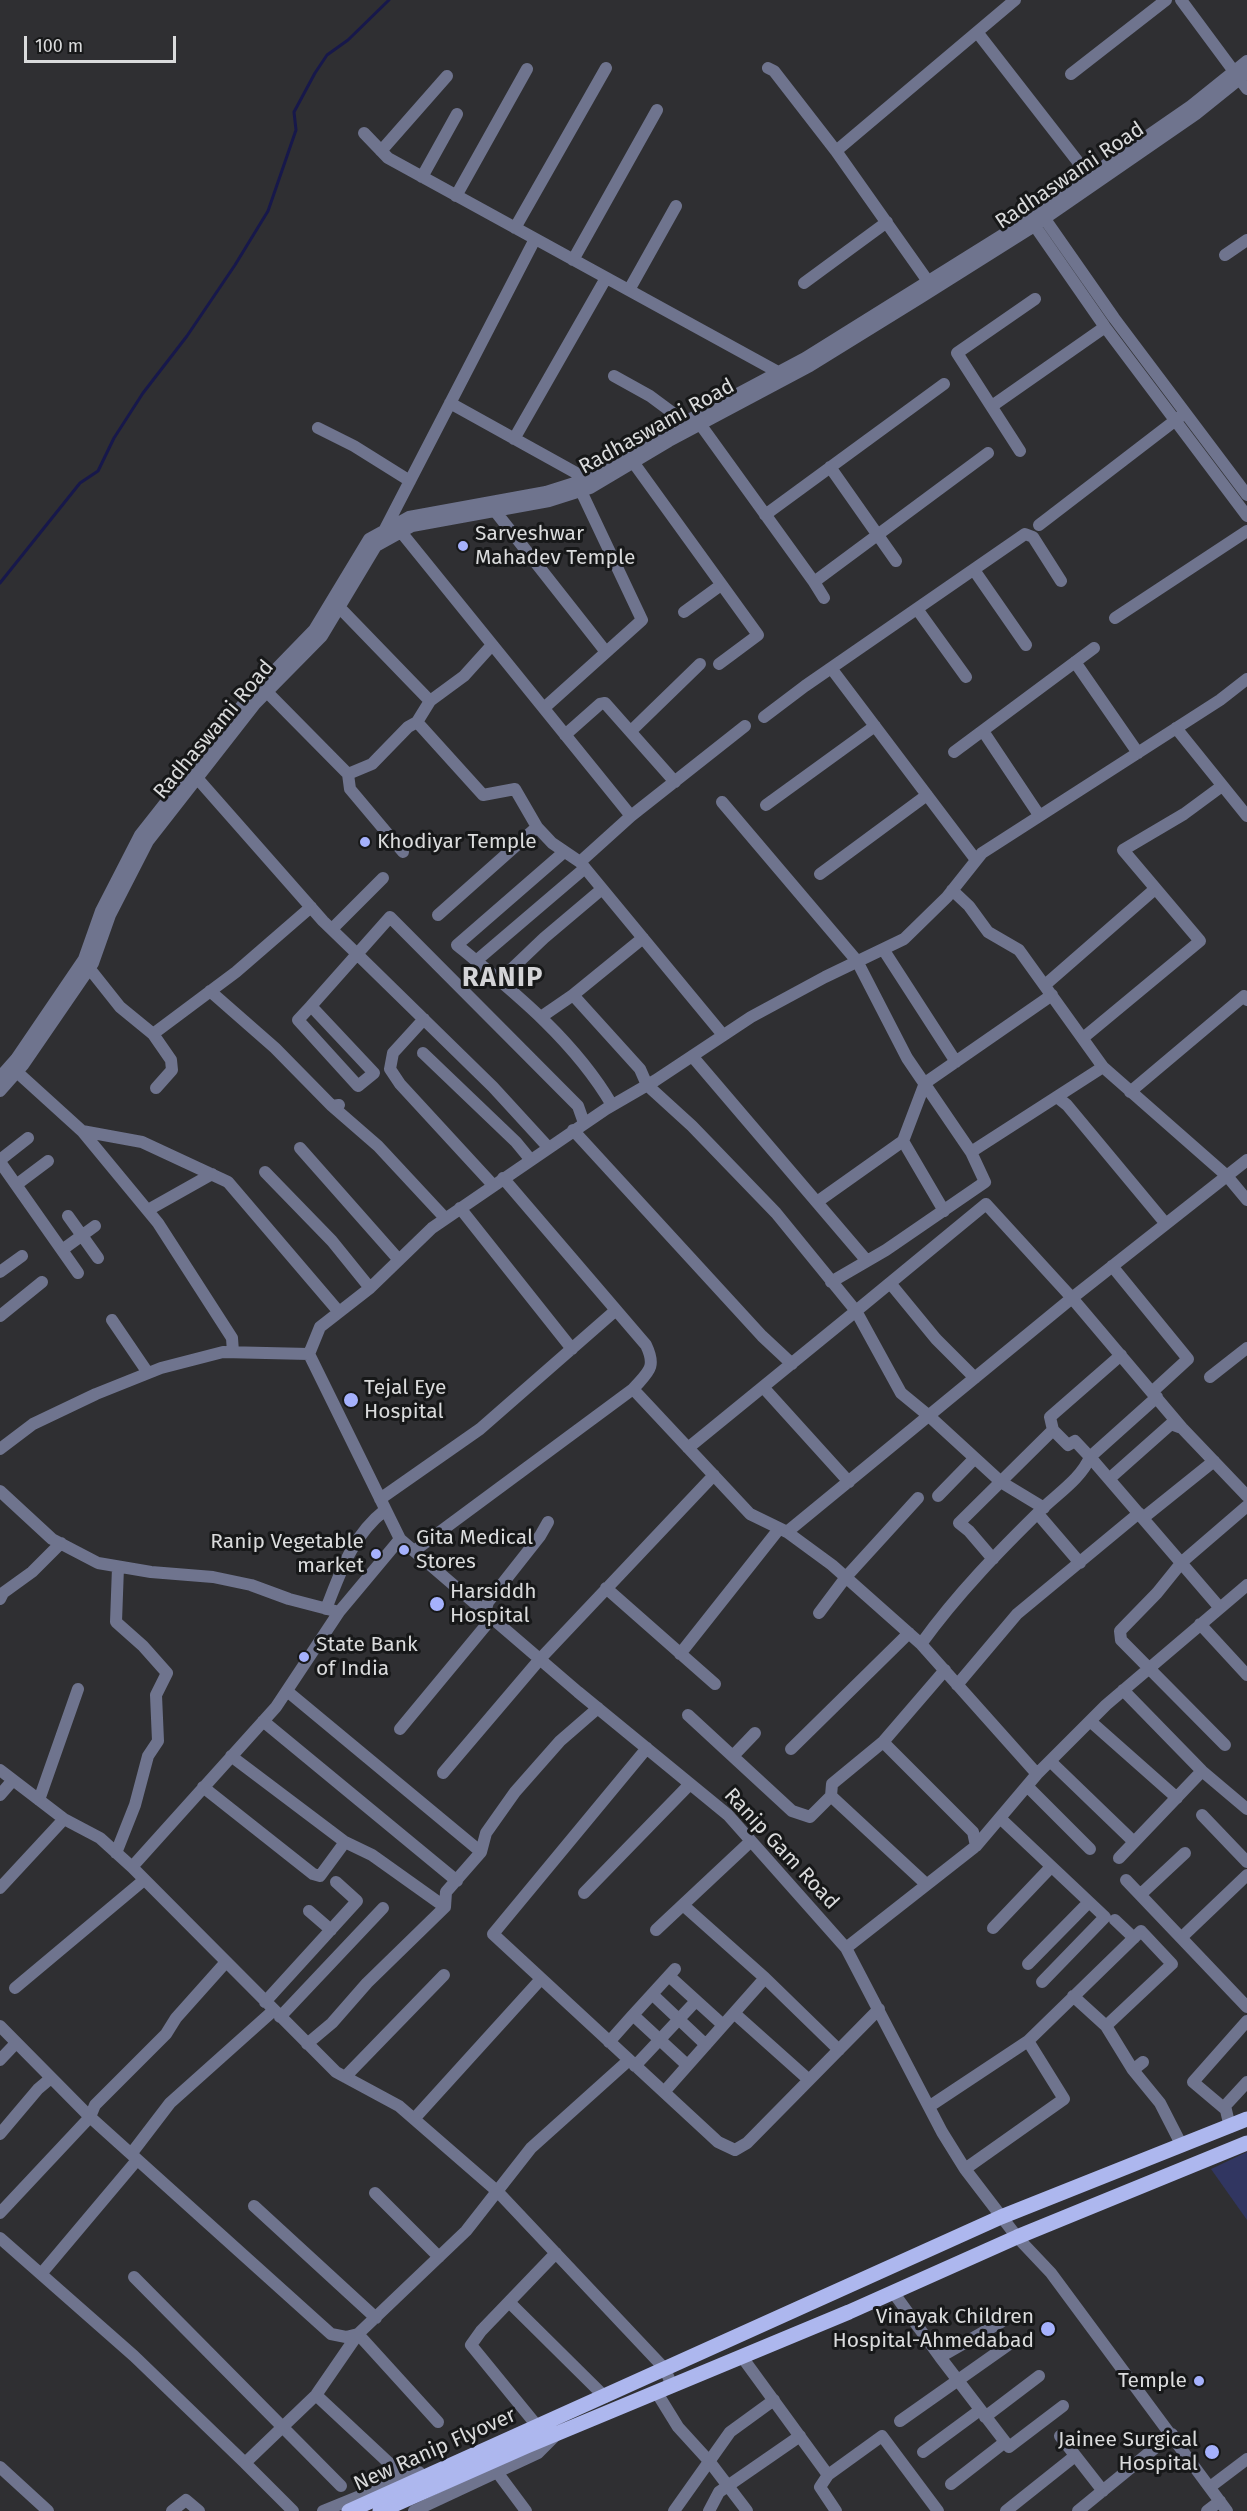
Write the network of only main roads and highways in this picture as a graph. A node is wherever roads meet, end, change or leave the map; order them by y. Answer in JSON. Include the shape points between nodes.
{"nodes":[{"id":1,"x":1247,"y":2119,"type":"edge"},
{"id":2,"x":1247,"y":2143,"type":"edge"},
{"id":3,"x":523,"y":2441,"type":"junction"},
{"id":4,"x":349,"y":2511,"type":"edge"},
{"id":5,"x":380,"y":2511,"type":"edge"}],
"edges":[{"from":1,"to":3,"type":"main road","name":"New Ranip Flyover","via":[[1001,2217],[538,2427]]},
{"from":2,"to":3,"type":"main road","name":"New Ranip Flyover","via":[[556,2435]]},
{"from":3,"to":4,"type":"main road","name":"New Ranip Flyover"},
{"from":3,"to":5,"type":"main road","name":"New Ranip Flyover"}]}
